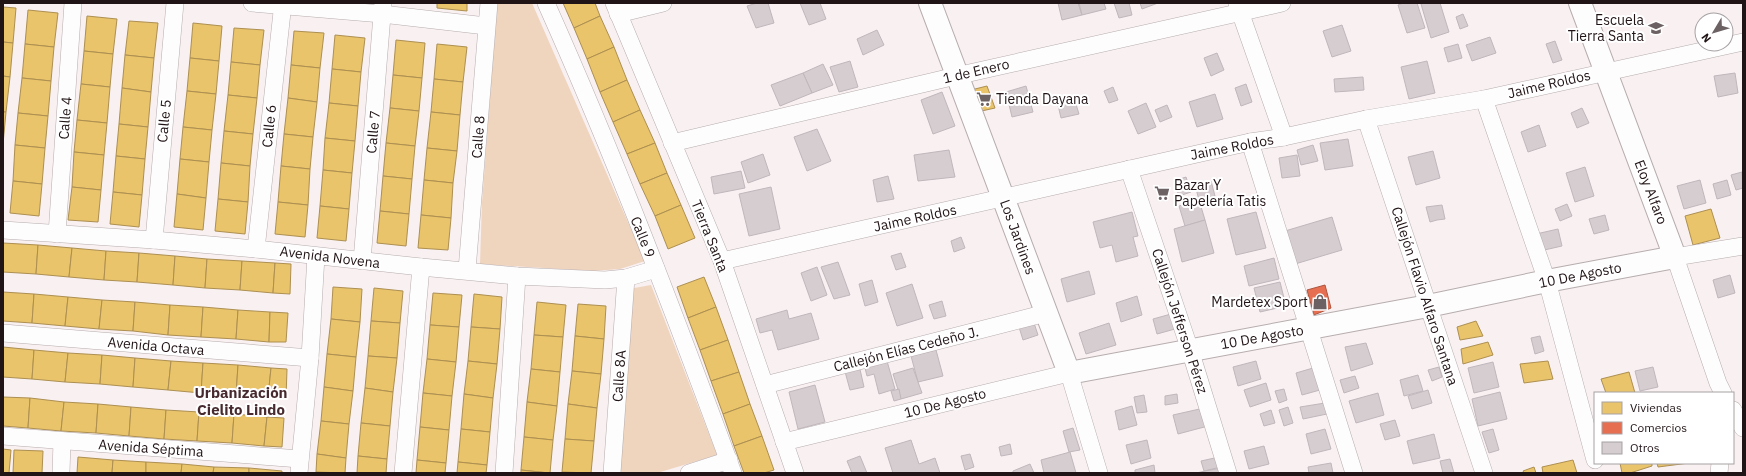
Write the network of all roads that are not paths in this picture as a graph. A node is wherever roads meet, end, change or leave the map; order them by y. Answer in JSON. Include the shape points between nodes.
{"nodes":[{"id":1,"x":73,"y":3,"type":"edge"},
{"id":2,"x":175,"y":3,"type":"edge"},
{"id":3,"x":252,"y":3,"type":"edge"},
{"id":4,"x":488,"y":3,"type":"edge"},
{"id":5,"x":546,"y":3,"type":"edge"},
{"id":6,"x":663,"y":3,"type":"edge"},
{"id":7,"x":930,"y":3,"type":"edge"},
{"id":8,"x":1282,"y":3,"type":"edge"},
{"id":9,"x":1580,"y":3,"type":"edge"},
{"id":10,"x":282,"y":4,"type":"edge"},
{"id":11,"x":1238,"y":7,"type":"edge"},
{"id":12,"x":383,"y":8,"type":"edge"},
{"id":13,"x":616,"y":8,"type":"edge"},
{"id":14,"x":486,"y":26,"type":"junction"},
{"id":15,"x":1742,"y":44,"type":"edge"},
{"id":16,"x":1606,"y":71,"type":"junction"},
{"id":17,"x":956,"y":76,"type":"junction"},
{"id":18,"x":1484,"y":99,"type":"junction"},
{"id":19,"x":1366,"y":118,"type":"junction"},
{"id":20,"x":1284,"y":137,"type":"junction"},
{"id":21,"x":1250,"y":142,"type":"junction"},
{"id":22,"x":672,"y":143,"type":"junction"},
{"id":23,"x":1129,"y":169,"type":"junction"},
{"id":24,"x":1004,"y":198,"type":"junction"},
{"id":25,"x":3,"y":230,"type":"edge"},
{"id":26,"x":57,"y":234,"type":"junction"},
{"id":27,"x":154,"y":240,"type":"junction"},
{"id":28,"x":1743,"y":246,"type":"edge"},
{"id":29,"x":256,"y":248,"type":"junction"},
{"id":30,"x":316,"y":256,"type":"junction"},
{"id":31,"x":1675,"y":257,"type":"junction"},
{"id":32,"x":362,"y":261,"type":"junction"},
{"id":33,"x":722,"y":261,"type":"junction"},
{"id":34,"x":421,"y":268,"type":"junction"},
{"id":35,"x":656,"y":269,"type":"junction"},
{"id":36,"x":467,"y":270,"type":"junction"},
{"id":37,"x":517,"y":276,"type":"junction"},
{"id":38,"x":626,"y":278,"type":"junction"},
{"id":39,"x":1548,"y":280,"type":"junction"},
{"id":40,"x":1428,"y":306,"type":"junction"},
{"id":41,"x":1046,"y":313,"type":"junction"},
{"id":42,"x":1308,"y":329,"type":"junction"},
{"id":43,"x":3,"y":333,"type":"edge"},
{"id":44,"x":1190,"y":350,"type":"junction"},
{"id":45,"x":310,"y":358,"type":"junction"},
{"id":46,"x":1069,"y":373,"type":"junction"},
{"id":47,"x":765,"y":385,"type":"junction"},
{"id":48,"x":1720,"y":390,"type":"edge"},
{"id":49,"x":1734,"y":412,"type":"edge"},
{"id":50,"x":1743,"y":428,"type":"edge"},
{"id":51,"x":3,"y":436,"type":"edge"},
{"id":52,"x":62,"y":441,"type":"junction"},
{"id":53,"x":784,"y":442,"type":"junction"},
{"id":54,"x":1594,"y":456,"type":"edge"},
{"id":55,"x":299,"y":466,"type":"edge"},
{"id":56,"x":731,"y":466,"type":"edge"},
{"id":57,"x":61,"y":473,"type":"edge"},
{"id":58,"x":403,"y":473,"type":"edge"},
{"id":59,"x":504,"y":473,"type":"edge"},
{"id":60,"x":612,"y":473,"type":"edge"},
{"id":61,"x":689,"y":473,"type":"edge"},
{"id":62,"x":795,"y":473,"type":"edge"},
{"id":63,"x":1099,"y":473,"type":"edge"},
{"id":64,"x":1228,"y":473,"type":"edge"},
{"id":65,"x":1354,"y":473,"type":"edge"},
{"id":66,"x":1484,"y":473,"type":"edge"}],
"edges":[{"from":1,"to":26,"type":"street","name":"Calle 4"},
{"from":2,"to":27,"type":"street","name":"Calle 5"},
{"from":3,"to":10,"type":"street"},
{"from":4,"to":14,"type":"street","name":"Calle 8"},
{"from":5,"to":35,"type":"street","name":"Calle 9","via":[[573,62]]},
{"from":6,"to":13,"type":"street"},
{"from":7,"to":17,"type":"street","name":"Los Jardines"},
{"from":8,"to":11,"type":"street","name":"1 de Enero"},
{"from":9,"to":16,"type":"street","name":"Eloy Alfaro"},
{"from":10,"to":12,"type":"street"},
{"from":10,"to":29,"type":"street","name":"Calle 6"},
{"from":11,"to":17,"type":"street","name":"1 de Enero"},
{"from":11,"to":20,"type":"street"},
{"from":12,"to":14,"type":"street"},
{"from":12,"to":32,"type":"street","name":"Calle 7"},
{"from":13,"to":22,"type":"street","name":"Tierra Santa"},
{"from":14,"to":36,"type":"street","name":"Calle 8"},
{"from":15,"to":16,"type":"street","name":"Jaime Roldos"},
{"from":16,"to":18,"type":"street","name":"Jaime Roldos"},
{"from":16,"to":31,"type":"street","name":"Eloy Alfaro"},
{"from":17,"to":22,"type":"street","name":"1 de Enero"},
{"from":17,"to":24,"type":"street","name":"Los Jardines"},
{"from":18,"to":19,"type":"street","name":"Jaime Roldos"},
{"from":18,"to":39,"type":"street"},
{"from":19,"to":20,"type":"street","name":"Jaime Roldos"},
{"from":19,"to":40,"type":"street","name":"Callejón Flavio Alfaro Santana"},
{"from":20,"to":21,"type":"street","name":"Jaime Roldos"},
{"from":21,"to":23,"type":"street","name":"Jaime Roldos"},
{"from":21,"to":42,"type":"street"},
{"from":22,"to":33,"type":"street","name":"Tierra Santa"},
{"from":23,"to":24,"type":"street","name":"Jaime Roldos"},
{"from":23,"to":44,"type":"street","name":"Callejón Jefferson Pérez"},
{"from":24,"to":33,"type":"street","name":"Jaime Roldos"},
{"from":24,"to":41,"type":"street","name":"Los Jardines"},
{"from":25,"to":26,"type":"street","name":"Avenida Novena"},
{"from":26,"to":27,"type":"street","name":"Avenida Novena"},
{"from":27,"to":29,"type":"street","name":"Avenida Novena"},
{"from":28,"to":31,"type":"street","name":"10 De Agosto"},
{"from":29,"to":30,"type":"street","name":"Avenida Novena"},
{"from":30,"to":32,"type":"street","name":"Avenida Novena"},
{"from":30,"to":45,"type":"street"},
{"from":31,"to":39,"type":"street","name":"10 De Agosto"},
{"from":31,"to":48,"type":"street","name":"Eloy Alfaro"},
{"from":32,"to":34,"type":"street","name":"Avenida Novena"},
{"from":33,"to":47,"type":"street","name":"Tierra Santa"},
{"from":34,"to":36,"type":"street","name":"Avenida Novena"},
{"from":34,"to":58,"type":"street"},
{"from":35,"to":38,"type":"street","name":"Avenida Novena"},
{"from":35,"to":56,"type":"street","name":"Calle 9"},
{"from":36,"to":37,"type":"street","name":"Avenida Novena"},
{"from":37,"to":38,"type":"street","name":"Avenida Novena","via":[[605,280]]},
{"from":37,"to":59,"type":"street"},
{"from":38,"to":60,"type":"street","name":"Calle 8A"},
{"from":39,"to":40,"type":"street","name":"10 De Agosto"},
{"from":39,"to":54,"type":"street"},
{"from":40,"to":42,"type":"street","name":"10 De Agosto"},
{"from":40,"to":66,"type":"street","name":"Callejón Flavio Alfaro Santana"},
{"from":41,"to":46,"type":"street","name":"Los Jardines"},
{"from":41,"to":47,"type":"street","name":"Callejón Elías Cedeño J."},
{"from":42,"to":44,"type":"street","name":"10 De Agosto"},
{"from":42,"to":65,"type":"street"},
{"from":43,"to":45,"type":"street","name":"Avenida Octava"},
{"from":44,"to":46,"type":"street","name":"10 De Agosto"},
{"from":44,"to":64,"type":"street","name":"Callejón Jefferson Pérez"},
{"from":45,"to":55,"type":"street"},
{"from":46,"to":53,"type":"street","name":"10 De Agosto"},
{"from":46,"to":63,"type":"street","name":"Los Jardines"},
{"from":47,"to":53,"type":"street","name":"Tierra Santa"},
{"from":49,"to":50,"type":"street"},
{"from":51,"to":52,"type":"street","name":"Avenida Séptima"},
{"from":52,"to":55,"type":"street","name":"Avenida Séptima"},
{"from":52,"to":57,"type":"street"},
{"from":53,"to":62,"type":"street","name":"Tierra Santa"},
{"from":56,"to":61,"type":"street"}]}
